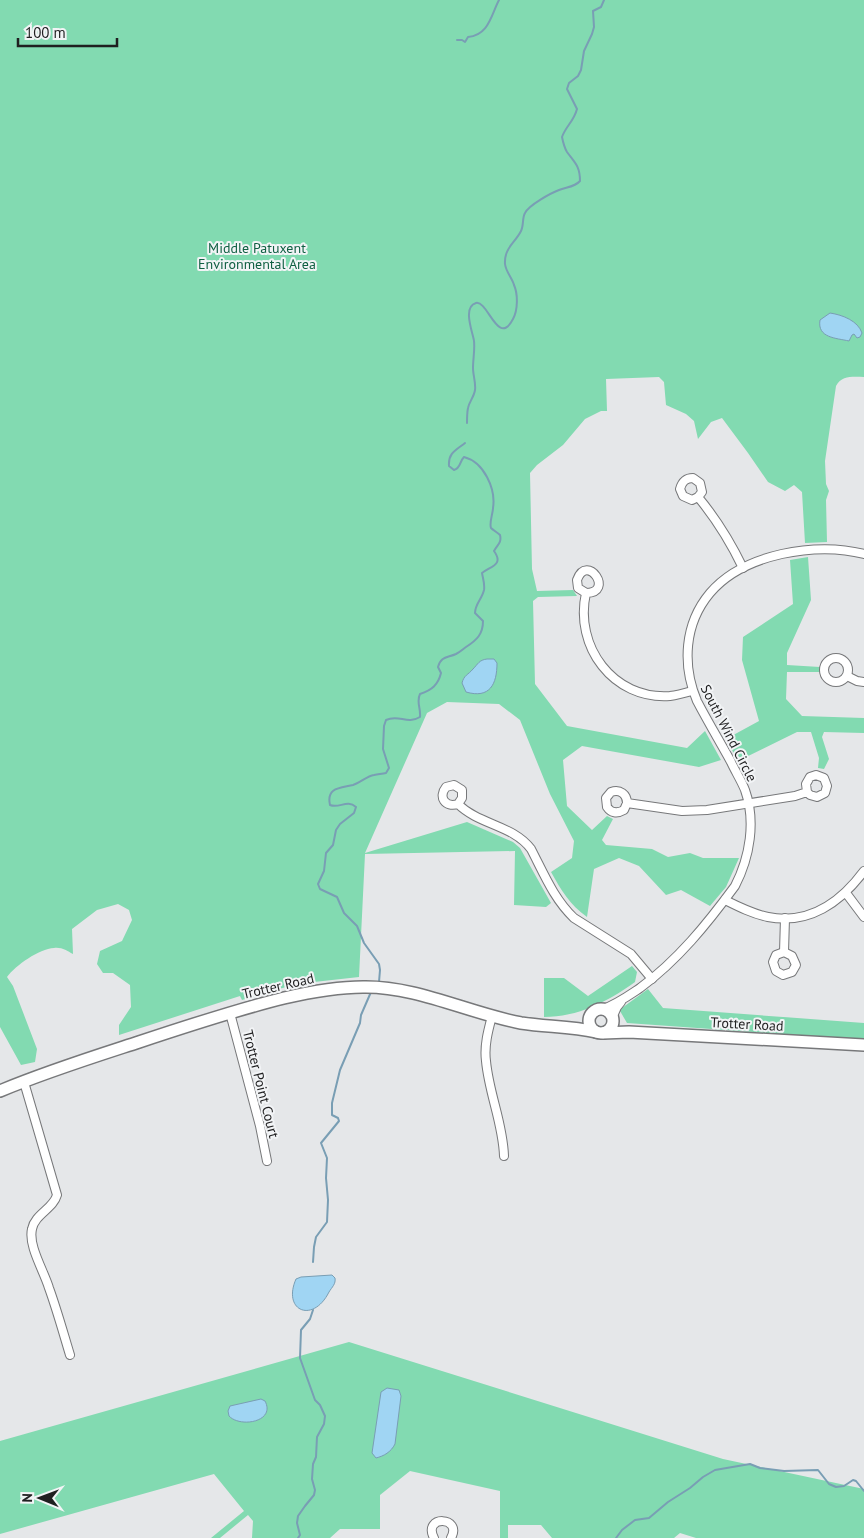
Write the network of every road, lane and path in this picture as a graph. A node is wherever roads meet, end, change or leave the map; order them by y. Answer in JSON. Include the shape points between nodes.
{"nodes":[{"id":1,"x":698,"y":498,"type":"dead end"},
{"id":2,"x":864,"y":554,"type":"edge"},
{"id":3,"x":743,"y":568,"type":"junction"},
{"id":4,"x":586,"y":593,"type":"dead end"},
{"id":5,"x":847,"y":676,"type":"dead end"},
{"id":6,"x":864,"y":682,"type":"edge"},
{"id":7,"x":692,"y":690,"type":"junction"},
{"id":8,"x":807,"y":792,"type":"dead end"},
{"id":9,"x":627,"y":803,"type":"dead end"},
{"id":10,"x":748,"y":803,"type":"junction"},
{"id":11,"x":458,"y":804,"type":"dead end"},
{"id":12,"x":864,"y":871,"type":"edge"},
{"id":13,"x":846,"y":893,"type":"junction"},
{"id":14,"x":725,"y":900,"type":"junction"},
{"id":15,"x":864,"y":917,"type":"edge"},
{"id":16,"x":785,"y":918,"type":"junction"},
{"id":17,"x":784,"y":952,"type":"dead end"},
{"id":18,"x":652,"y":979,"type":"junction"},
{"id":19,"x":623,"y":1000,"type":"junction"},
{"id":20,"x":603,"y":1008,"type":"junction"},
{"id":21,"x":230,"y":1013,"type":"junction"},
{"id":22,"x":590,"y":1015,"type":"junction"},
{"id":23,"x":492,"y":1016,"type":"junction"},
{"id":24,"x":613,"y":1018,"type":"junction"},
{"id":25,"x":571,"y":1027,"type":"junction"},
{"id":26,"x":600,"y":1032,"type":"junction"},
{"id":27,"x":629,"y":1032,"type":"junction"},
{"id":28,"x":864,"y":1045,"type":"edge"},
{"id":29,"x":24,"y":1082,"type":"junction"},
{"id":30,"x":0,"y":1091,"type":"edge"},
{"id":31,"x":504,"y":1156,"type":"dead end"},
{"id":32,"x":267,"y":1161,"type":"dead end"},
{"id":33,"x":70,"y":1355,"type":"dead end"},
{"id":34,"x":434,"y":1538,"type":"edge"},
{"id":35,"x":450,"y":1538,"type":"edge"}],
"edges":[{"from":1,"to":3,"type":"street","via":[[728,537]]},
{"from":2,"to":3,"type":"street","name":"South Wind Circle","via":[[804,550]]},
{"from":3,"to":7,"type":"street","name":"South Wind Circle","via":[[711,592],[693,623],[687,659]]},
{"from":4,"to":7,"type":"street","via":[[583,620],[589,644],[610,674],[644,693],[669,696]]},
{"from":5,"to":6,"type":"street"},
{"from":7,"to":10,"type":"street","name":"South Wind Circle","via":[[740,778]]},
{"from":8,"to":10,"type":"street"},
{"from":9,"to":10,"type":"street","via":[[695,811]]},
{"from":10,"to":14,"type":"street","name":"South Wind Circle","via":[[748,852],[740,877]]},
{"from":11,"to":18,"type":"street","via":[[469,814],[521,838],[531,849],[566,910],[631,954]]},
{"from":12,"to":13,"type":"street"},
{"from":13,"to":15,"type":"street"},
{"from":13,"to":16,"type":"street","via":[[814,913]]},
{"from":14,"to":16,"type":"street","via":[[770,918]]},
{"from":14,"to":18,"type":"street","name":"South Wind Circle","via":[[688,945]]},
{"from":16,"to":17,"type":"street"},
{"from":18,"to":19,"type":"street","name":"South Wind Circle"},
{"from":19,"to":20,"type":"street","name":"South Wind Circle"},
{"from":19,"to":24,"type":"street","name":"South Wind Circle"},
{"from":20,"to":22,"type":"street"},
{"from":20,"to":24,"type":"street"},
{"from":21,"to":23,"type":"street","name":"Trotter Road","via":[[309,992],[377,987]]},
{"from":21,"to":29,"type":"street","name":"Trotter Road"},
{"from":21,"to":32,"type":"street","name":"Trotter Point Court"},
{"from":22,"to":25,"type":"street"},
{"from":22,"to":26,"type":"street","via":[[590,1026]]},
{"from":23,"to":25,"type":"street","name":"Trotter Road","via":[[521,1023]]},
{"from":23,"to":31,"type":"street","via":[[486,1038],[486,1062],[504,1138]]},
{"from":24,"to":26,"type":"street","via":[[611,1028]]},
{"from":24,"to":27,"type":"street","via":[[618,1026]]},
{"from":25,"to":26,"type":"street","name":"Trotter Road"},
{"from":26,"to":27,"type":"street","name":"Trotter Road"},
{"from":27,"to":28,"type":"street","name":"Trotter Road"},
{"from":29,"to":30,"type":"street","name":"Trotter Road"},
{"from":29,"to":33,"type":"street","via":[[57,1195],[36,1219],[31,1240]]},
{"from":34,"to":35,"type":"street","via":[[433,1525],[442,1520],[452,1525]]}]}
